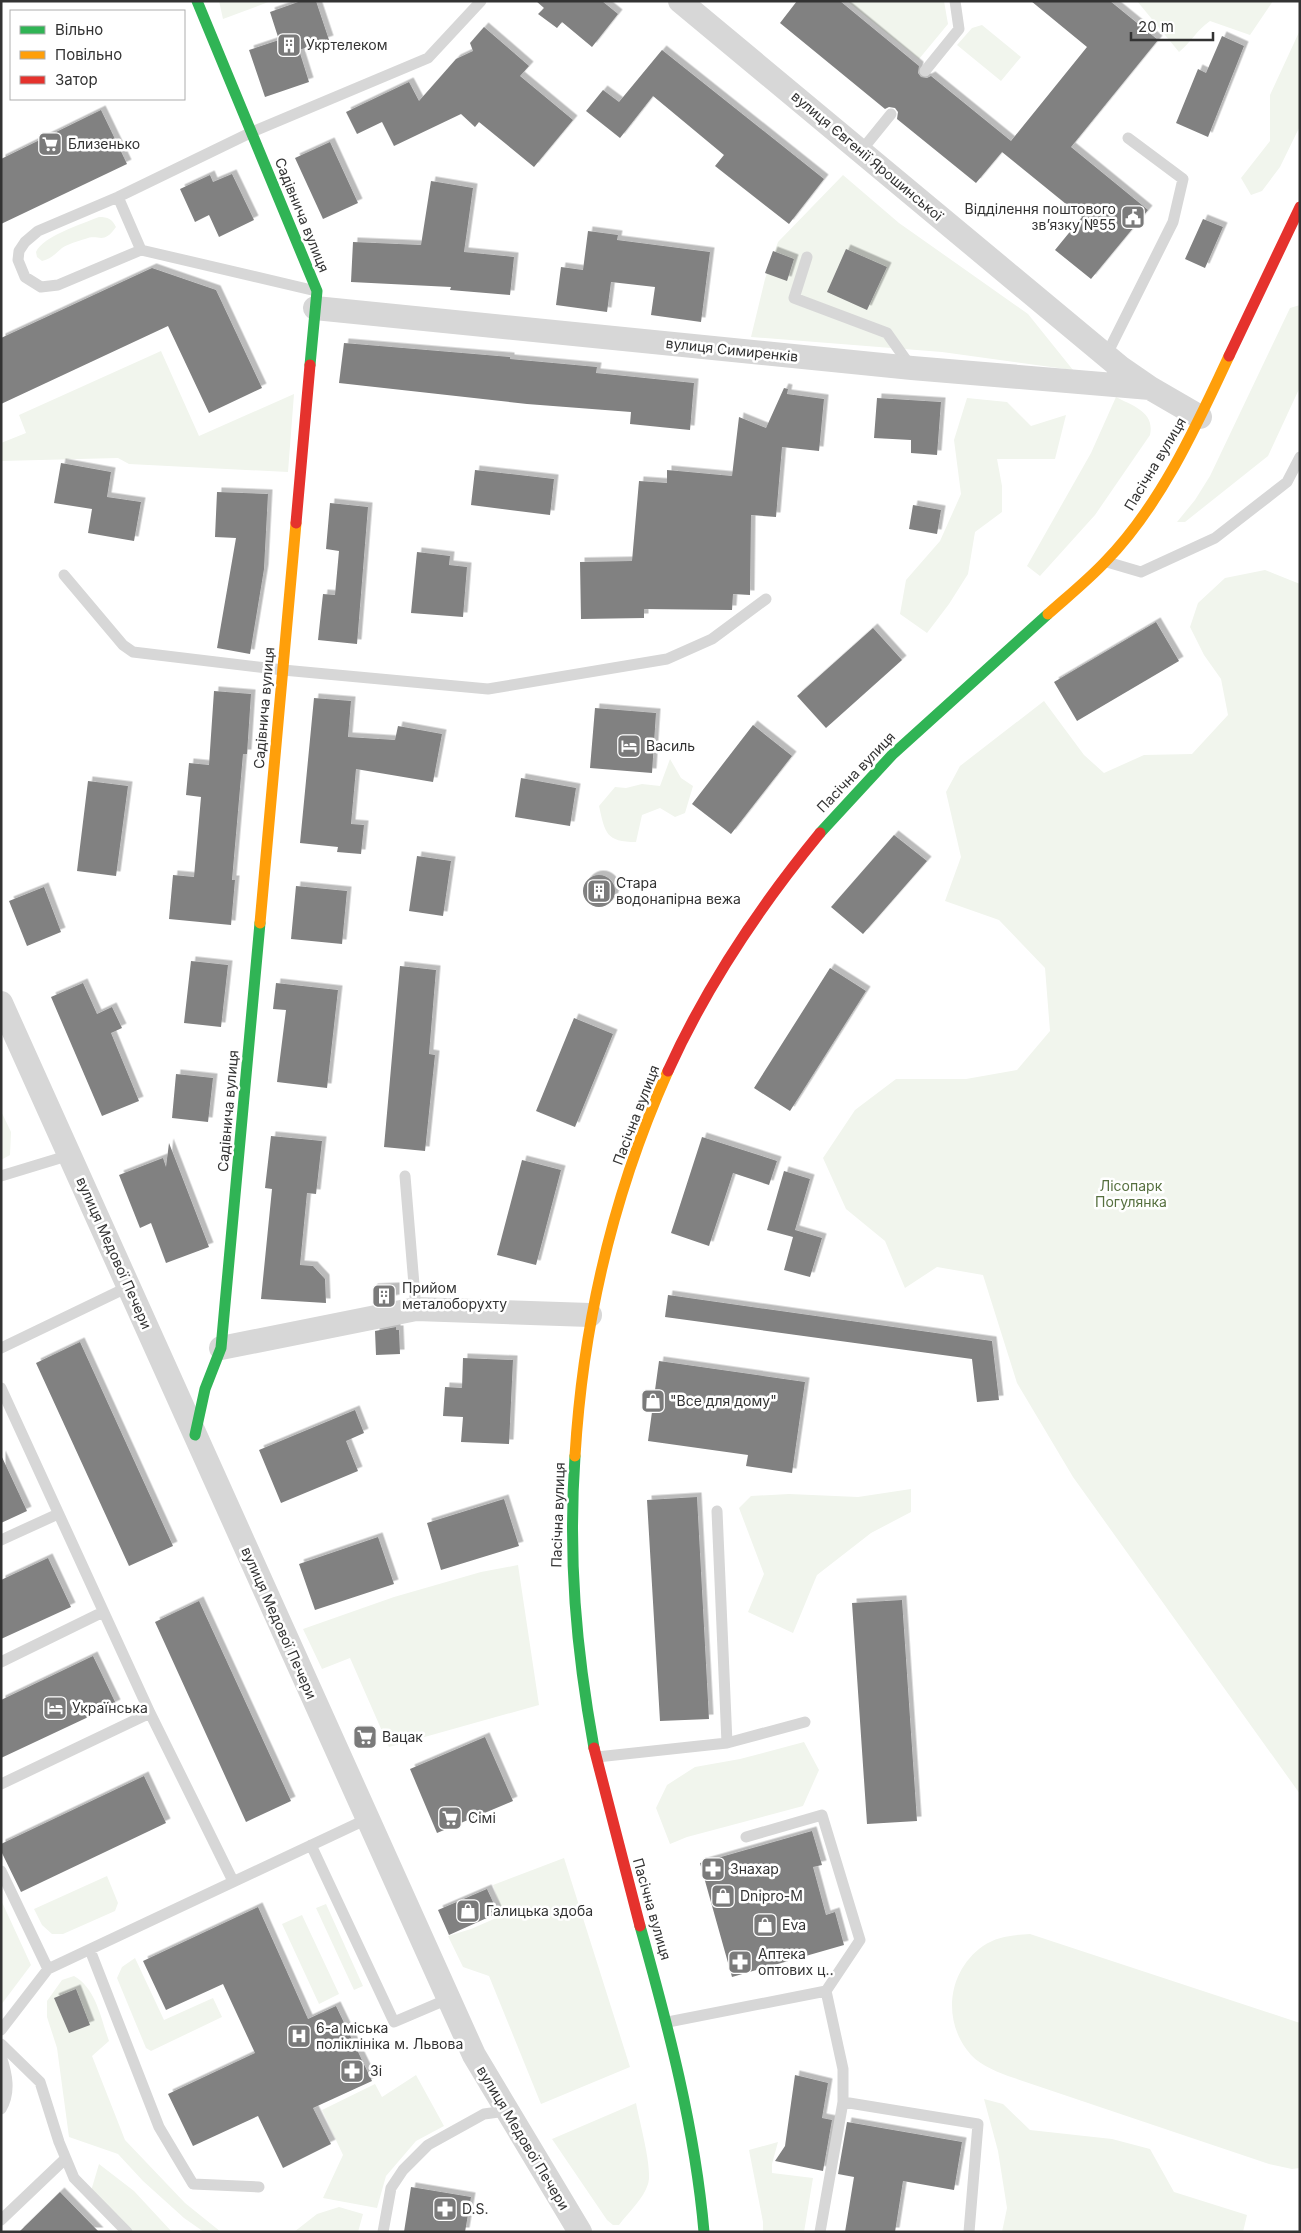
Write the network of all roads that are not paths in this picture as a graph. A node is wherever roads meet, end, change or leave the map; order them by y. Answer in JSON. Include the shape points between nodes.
{"nodes":[{"id":1,"x":197,"y":1,"type":"edge"},
{"id":2,"x":481,"y":1,"type":"edge"},
{"id":3,"x":680,"y":1,"type":"edge"},
{"id":4,"x":955,"y":1,"type":"edge"},
{"id":5,"x":925,"y":71,"type":"dead end"},
{"id":6,"x":891,"y":114,"type":"dead end"},
{"id":7,"x":252,"y":132,"type":"junction"},
{"id":8,"x":1128,"y":138,"type":"dead end"},
{"id":9,"x":861,"y":151,"type":"junction"},
{"id":10,"x":118,"y":197,"type":"junction"},
{"id":11,"x":1300,"y":206,"type":"edge"},
{"id":12,"x":141,"y":250,"type":"junction"},
{"id":13,"x":808,"y":257,"type":"dead end"},
{"id":14,"x":316,"y":299,"type":"junction"},
{"id":15,"x":1106,"y":356,"type":"junction"},
{"id":16,"x":912,"y":368,"type":"junction"},
{"id":17,"x":1150,"y":388,"type":"junction"},
{"id":18,"x":1200,"y":417,"type":"junction"},
{"id":19,"x":1300,"y":457,"type":"edge"},
{"id":20,"x":1105,"y":562,"type":"junction"},
{"id":21,"x":64,"y":575,"type":"dead end"},
{"id":22,"x":766,"y":598,"type":"dead end"},
{"id":23,"x":282,"y":670,"type":"junction"},
{"id":24,"x":1,"y":1003,"type":"edge"},
{"id":25,"x":70,"y":1155,"type":"junction"},
{"id":26,"x":1,"y":1176,"type":"edge"},
{"id":27,"x":405,"y":1176,"type":"dead end"},
{"id":28,"x":128,"y":1287,"type":"junction"},
{"id":29,"x":416,"y":1309,"type":"junction"},
{"id":30,"x":590,"y":1315,"type":"junction"},
{"id":31,"x":1,"y":1348,"type":"edge"},
{"id":32,"x":221,"y":1348,"type":"junction"},
{"id":33,"x":1,"y":1388,"type":"edge"},
{"id":34,"x":195,"y":1435,"type":"junction"},
{"id":35,"x":717,"y":1510,"type":"dead end"},
{"id":36,"x":58,"y":1514,"type":"junction"},
{"id":37,"x":1,"y":1540,"type":"edge"},
{"id":38,"x":103,"y":1612,"type":"junction"},
{"id":39,"x":1,"y":1662,"type":"edge"},
{"id":40,"x":150,"y":1713,"type":"junction"},
{"id":41,"x":805,"y":1722,"type":"dead end"},
{"id":42,"x":727,"y":1742,"type":"junction"},
{"id":43,"x":597,"y":1757,"type":"junction"},
{"id":44,"x":1,"y":1784,"type":"edge"},
{"id":45,"x":367,"y":1819,"type":"junction"},
{"id":46,"x":746,"y":1837,"type":"dead end"},
{"id":47,"x":311,"y":1845,"type":"junction"},
{"id":48,"x":1,"y":1871,"type":"edge"},
{"id":49,"x":233,"y":1881,"type":"junction"},
{"id":50,"x":90,"y":1950,"type":"junction"},
{"id":51,"x":48,"y":1969,"type":"junction"},
{"id":52,"x":826,"y":1991,"type":"junction"},
{"id":53,"x":448,"y":1999,"type":"junction"},
{"id":54,"x":668,"y":2022,"type":"junction"},
{"id":55,"x":1,"y":2030,"type":"edge"},
{"id":56,"x":1,"y":2044,"type":"edge"},
{"id":57,"x":1,"y":2056,"type":"edge"},
{"id":58,"x":843,"y":2102,"type":"junction"},
{"id":59,"x":1,"y":2109,"type":"edge"},
{"id":60,"x":506,"y":2111,"type":"junction"},
{"id":61,"x":65,"y":2159,"type":"junction"},
{"id":62,"x":259,"y":2187,"type":"dead end"},
{"id":63,"x":1,"y":2220,"type":"edge"},
{"id":64,"x":127,"y":2232,"type":"edge"},
{"id":65,"x":384,"y":2232,"type":"edge"},
{"id":66,"x":580,"y":2232,"type":"edge"},
{"id":67,"x":704,"y":2232,"type":"edge"},
{"id":68,"x":820,"y":2232,"type":"edge"},
{"id":69,"x":969,"y":2232,"type":"edge"}],
"edges":[{"from":1,"to":7,"type":"main road","name":"Садівнича вулиця"},
{"from":2,"to":7,"type":"lane","via":[[428,58]]},
{"from":3,"to":9,"type":"street","name":"вулиця Євгенії Ярошинської"},
{"from":4,"to":5,"type":"lane","via":[[959,29]]},
{"from":6,"to":9,"type":"lane"},
{"from":7,"to":10,"type":"lane"},
{"from":7,"to":14,"type":"main road","name":"Садівнича вулиця"},
{"from":8,"to":15,"type":"lane","via":[[1183,178],[1173,222]]},
{"from":9,"to":15,"type":"street","name":"вулиця Євгенії Ярошинської"},
{"from":10,"to":12,"type":"lane"},
{"from":10,"to":12,"type":"lane","via":[[30,236],[19,251],[20,269],[31,282],[50,287]]},
{"from":11,"to":18,"type":"main road","name":"Пасічна вулиця"},
{"from":12,"to":14,"type":"lane"},
{"from":13,"to":16,"type":"lane","via":[[794,298],[887,333]]},
{"from":14,"to":16,"type":"street","name":"вулиця Симиренків"},
{"from":14,"to":23,"type":"main road","name":"Садівнича вулиця"},
{"from":15,"to":17,"type":"street","name":"вулиця Євгенії Ярошинської"},
{"from":16,"to":17,"type":"street","name":"вулиця Симиренків"},
{"from":17,"to":18,"type":"street","name":"вулиця Євгенії Ярошинської"},
{"from":18,"to":20,"type":"main road","name":"Пасічна вулиця","via":[[1151,504]]},
{"from":19,"to":20,"type":"lane","via":[[1287,482],[1215,538],[1141,572]]},
{"from":20,"to":30,"type":"main road","name":"Пасічна вулиця","via":[[925,722],[868,779],[825,826],[750,928],[685,1036],[661,1090],[637,1150]]},
{"from":21,"to":23,"type":"lane","via":[[123,645],[133,652]]},
{"from":22,"to":23,"type":"lane","via":[[712,639],[667,659],[488,689]]},
{"from":23,"to":32,"type":"main road","name":"Садівнича вулиця"},
{"from":24,"to":25,"type":"street","name":"вулиця Медової Печери"},
{"from":25,"to":26,"type":"lane"},
{"from":25,"to":28,"type":"street","name":"вулиця Медової Печери"},
{"from":27,"to":29,"type":"lane"},
{"from":28,"to":31,"type":"lane"},
{"from":28,"to":34,"type":"street","name":"вулиця Медової Печери"},
{"from":29,"to":30,"type":"street"},
{"from":29,"to":32,"type":"street"},
{"from":30,"to":43,"type":"main road","name":"Пасічна вулиця","via":[[577,1416],[571,1567],[576,1637]]},
{"from":32,"to":34,"type":"main road","name":"Садівнича вулиця","via":[[205,1389]]},
{"from":33,"to":36,"type":"lane"},
{"from":34,"to":45,"type":"street","name":"вулиця Медової Печери"},
{"from":35,"to":42,"type":"lane"},
{"from":36,"to":37,"type":"lane"},
{"from":36,"to":38,"type":"lane"},
{"from":38,"to":39,"type":"lane"},
{"from":38,"to":40,"type":"lane"},
{"from":40,"to":44,"type":"lane"},
{"from":40,"to":49,"type":"lane"},
{"from":41,"to":42,"type":"lane"},
{"from":42,"to":43,"type":"lane"},
{"from":43,"to":54,"type":"main road","name":"Пасічна вулиця","via":[[610,1817]]},
{"from":45,"to":47,"type":"lane"},
{"from":45,"to":53,"type":"street","name":"вулиця Медової Печери"},
{"from":46,"to":52,"type":"lane","via":[[822,1815],[860,1940]]},
{"from":47,"to":49,"type":"lane"},
{"from":47,"to":53,"type":"lane","via":[[394,2022]]},
{"from":48,"to":51,"type":"lane"},
{"from":49,"to":50,"type":"lane"},
{"from":50,"to":51,"type":"lane"},
{"from":50,"to":62,"type":"lane","via":[[159,2127],[193,2184]]},
{"from":51,"to":55,"type":"lane"},
{"from":52,"to":54,"type":"lane"},
{"from":52,"to":58,"type":"lane","via":[[843,2070]]},
{"from":53,"to":60,"type":"street","name":"вулиця Медової Печери","via":[[474,2055]]},
{"from":54,"to":67,"type":"main road","name":"Пасічна вулиця","via":[[688,2114]]},
{"from":56,"to":61,"type":"lane","via":[[40,2082]]},
{"from":57,"to":59,"type":"lane","via":[[8,2076]]},
{"from":58,"to":68,"type":"lane"},
{"from":58,"to":69,"type":"lane","via":[[978,2124]]},
{"from":60,"to":65,"type":"lane","via":[[484,2114],[428,2145],[403,2170],[391,2188]]},
{"from":60,"to":66,"type":"street","name":"вулиця Медової Печери"},
{"from":61,"to":63,"type":"lane"},
{"from":61,"to":64,"type":"lane","via":[[74,2178]]}]}
